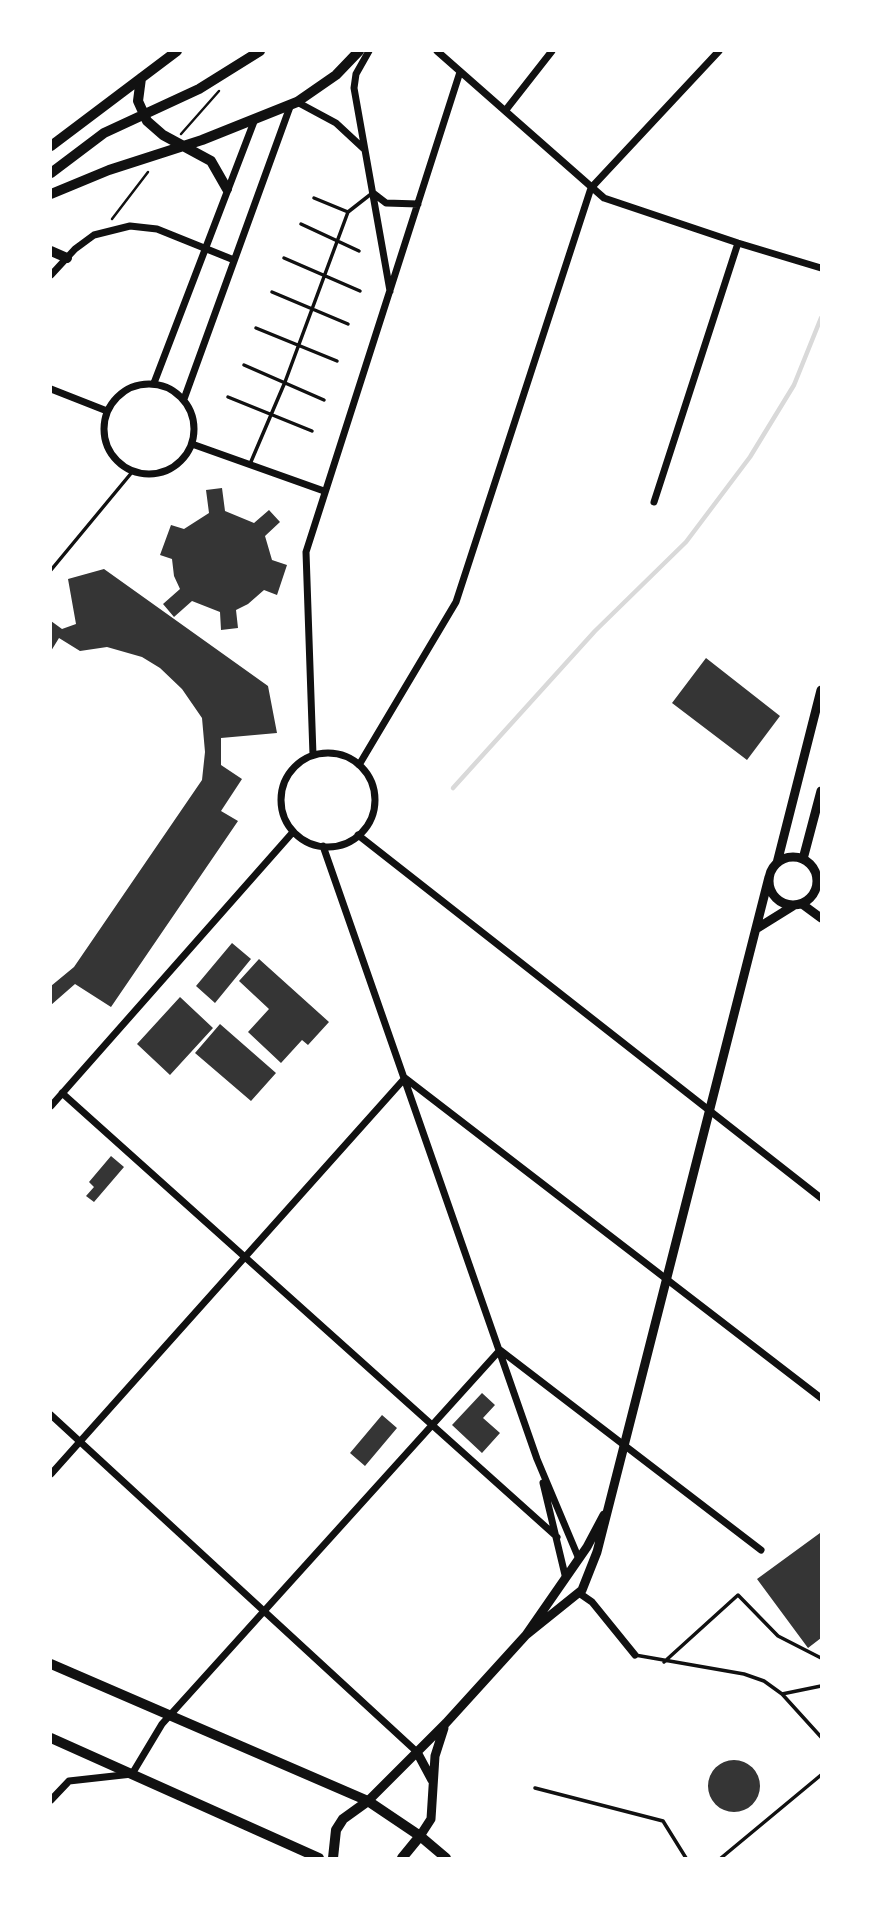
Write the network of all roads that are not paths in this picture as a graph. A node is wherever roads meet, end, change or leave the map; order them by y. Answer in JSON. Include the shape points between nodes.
{"nodes":[{"id":1,"x":177,"y":51,"type":"edge"},
{"id":2,"x":260,"y":51,"type":"edge"},
{"id":3,"x":359,"y":51,"type":"edge"},
{"id":4,"x":369,"y":51,"type":"edge"},
{"id":5,"x":437,"y":51,"type":"edge"},
{"id":6,"x":552,"y":51,"type":"edge"},
{"id":7,"x":719,"y":51,"type":"edge"},
{"id":8,"x":460,"y":72,"type":"junction"},
{"id":9,"x":141,"y":77,"type":"junction"},
{"id":10,"x":294,"y":103,"type":"junction"},
{"id":11,"x":505,"y":111,"type":"junction"},
{"id":12,"x":143,"y":113,"type":"junction"},
{"id":13,"x":255,"y":119,"type":"junction"},
{"id":14,"x":51,"y":146,"type":"edge"},
{"id":15,"x":185,"y":146,"type":"junction"},
{"id":16,"x":365,"y":150,"type":"junction"},
{"id":17,"x":51,"y":173,"type":"edge"},
{"id":18,"x":591,"y":188,"type":"junction"},
{"id":19,"x":227,"y":189,"type":"junction"},
{"id":20,"x":372,"y":193,"type":"junction"},
{"id":21,"x":51,"y":194,"type":"edge"},
{"id":22,"x":314,"y":198,"type":"dead end"},
{"id":23,"x":418,"y":204,"type":"junction"},
{"id":24,"x":348,"y":212,"type":"junction"},
{"id":25,"x":301,"y":224,"type":"dead end"},
{"id":26,"x":337,"y":240,"type":"junction"},
{"id":27,"x":738,"y":243,"type":"junction"},
{"id":28,"x":205,"y":247,"type":"junction"},
{"id":29,"x":51,"y":251,"type":"edge"},
{"id":30,"x":359,"y":251,"type":"dead end"},
{"id":31,"x":67,"y":258,"type":"junction"},
{"id":32,"x":284,"y":258,"type":"dead end"},
{"id":33,"x":234,"y":260,"type":"junction"},
{"id":34,"x":821,"y":268,"type":"edge"},
{"id":35,"x":51,"y":275,"type":"edge"},
{"id":36,"x":324,"y":275,"type":"junction"},
{"id":37,"x":360,"y":291,"type":"dead end"},
{"id":38,"x":390,"y":291,"type":"junction"},
{"id":39,"x":272,"y":292,"type":"dead end"},
{"id":40,"x":312,"y":309,"type":"junction"},
{"id":41,"x":348,"y":324,"type":"dead end"},
{"id":42,"x":256,"y":328,"type":"dead end"},
{"id":43,"x":299,"y":345,"type":"junction"},
{"id":44,"x":337,"y":361,"type":"dead end"},
{"id":45,"x":244,"y":365,"type":"dead end"},
{"id":46,"x":285,"y":382,"type":"junction"},
{"id":47,"x":154,"y":383,"type":"junction"},
{"id":48,"x":51,"y":388,"type":"edge"},
{"id":49,"x":229,"y":397,"type":"dead end"},
{"id":50,"x":184,"y":399,"type":"junction"},
{"id":51,"x":324,"y":400,"type":"dead end"},
{"id":52,"x":107,"y":411,"type":"junction"},
{"id":53,"x":271,"y":414,"type":"junction"},
{"id":54,"x":312,"y":431,"type":"dead end"},
{"id":55,"x":192,"y":444,"type":"junction"},
{"id":56,"x":250,"y":464,"type":"junction"},
{"id":57,"x":133,"y":471,"type":"junction"},
{"id":58,"x":324,"y":491,"type":"junction"},
{"id":59,"x":654,"y":502,"type":"dead end"},
{"id":60,"x":51,"y":570,"type":"edge"},
{"id":61,"x":821,"y":690,"type":"edge"},
{"id":62,"x":313,"y":755,"type":"junction"},
{"id":63,"x":359,"y":765,"type":"junction"},
{"id":64,"x":821,"y":791,"type":"edge"},
{"id":65,"x":293,"y":832,"type":"junction"},
{"id":66,"x":358,"y":835,"type":"junction"},
{"id":67,"x":323,"y":846,"type":"junction"},
{"id":68,"x":803,"y":859,"type":"junction"},
{"id":69,"x":777,"y":863,"type":"junction"},
{"id":70,"x":769,"y":877,"type":"junction"},
{"id":71,"x":819,"y":879,"type":"edge"},
{"id":72,"x":798,"y":905,"type":"junction"},
{"id":73,"x":821,"y":918,"type":"edge"},
{"id":74,"x":756,"y":929,"type":"junction"},
{"id":75,"x":405,"y":1078,"type":"junction"},
{"id":76,"x":62,"y":1093,"type":"junction"},
{"id":77,"x":51,"y":1106,"type":"edge"},
{"id":78,"x":711,"y":1112,"type":"junction"},
{"id":79,"x":821,"y":1198,"type":"edge"},
{"id":80,"x":245,"y":1257,"type":"junction"},
{"id":81,"x":668,"y":1279,"type":"junction"},
{"id":82,"x":500,"y":1350,"type":"junction"},
{"id":83,"x":821,"y":1398,"type":"edge"},
{"id":84,"x":51,"y":1415,"type":"edge"},
{"id":85,"x":432,"y":1425,"type":"junction"},
{"id":86,"x":80,"y":1442,"type":"junction"},
{"id":87,"x":625,"y":1446,"type":"junction"},
{"id":88,"x":537,"y":1459,"type":"junction"},
{"id":89,"x":51,"y":1474,"type":"edge"},
{"id":90,"x":612,"y":1497,"type":"junction"},
{"id":91,"x":556,"y":1537,"type":"junction"},
{"id":92,"x":761,"y":1550,"type":"dead end"},
{"id":93,"x":579,"y":1559,"type":"junction"},
{"id":94,"x":565,"y":1575,"type":"junction"},
{"id":95,"x":586,"y":1583,"type":"junction"},
{"id":96,"x":579,"y":1593,"type":"junction"},
{"id":97,"x":592,"y":1602,"type":"junction"},
{"id":98,"x":263,"y":1610,"type":"junction"},
{"id":99,"x":526,"y":1635,"type":"junction"},
{"id":100,"x":635,"y":1655,"type":"joint"},
{"id":101,"x":821,"y":1658,"type":"edge"},
{"id":102,"x":664,"y":1662,"type":"junction"},
{"id":103,"x":51,"y":1664,"type":"edge"},
{"id":104,"x":821,"y":1686,"type":"edge"},
{"id":105,"x":782,"y":1694,"type":"junction"},
{"id":106,"x":170,"y":1716,"type":"junction"},
{"id":107,"x":446,"y":1723,"type":"junction"},
{"id":108,"x":821,"y":1737,"type":"edge"},
{"id":109,"x":51,"y":1738,"type":"edge"},
{"id":110,"x":417,"y":1752,"type":"junction"},
{"id":111,"x":132,"y":1774,"type":"junction"},
{"id":112,"x":821,"y":1774,"type":"edge"},
{"id":113,"x":433,"y":1781,"type":"junction"},
{"id":114,"x":535,"y":1788,"type":"dead end"},
{"id":115,"x":51,"y":1798,"type":"edge"},
{"id":116,"x":368,"y":1801,"type":"junction"},
{"id":117,"x":420,"y":1836,"type":"junction"},
{"id":118,"x":306,"y":1856,"type":"edge"},
{"id":119,"x":319,"y":1858,"type":"edge"},
{"id":120,"x":333,"y":1858,"type":"edge"},
{"id":121,"x":402,"y":1858,"type":"edge"},
{"id":122,"x":446,"y":1858,"type":"edge"},
{"id":123,"x":686,"y":1858,"type":"edge"},
{"id":124,"x":721,"y":1858,"type":"edge"}],
"edges":[{"from":1,"to":9,"type":"main road"},
{"from":2,"to":12,"type":"main road","via":[[200,89]]},
{"from":3,"to":10,"type":"main road","via":[[336,75]]},
{"from":4,"to":16,"type":"street","via":[[354,88]]},
{"from":5,"to":8,"type":"street"},
{"from":6,"to":11,"type":"street"},
{"from":7,"to":18,"type":"street"},
{"from":8,"to":11,"type":"street"},
{"from":8,"to":23,"type":"street"},
{"from":9,"to":12,"type":"main road","via":[[138,100]]},
{"from":9,"to":14,"type":"main road"},
{"from":10,"to":13,"type":"main road"},
{"from":10,"to":16,"type":"street","via":[[336,123]]},
{"from":10,"to":33,"type":"street"},
{"from":11,"to":18,"type":"street"},
{"from":12,"to":15,"type":"main road","via":[[152,127]]},
{"from":12,"to":17,"type":"main road","via":[[104,133]]},
{"from":13,"to":15,"type":"main road"},
{"from":13,"to":19,"type":"street"},
{"from":15,"to":19,"type":"main road","via":[[211,161]]},
{"from":15,"to":21,"type":"main road"},
{"from":16,"to":20,"type":"street"},
{"from":18,"to":27,"type":"street","via":[[604,198]]},
{"from":18,"to":63,"type":"street","via":[[456,603]]},
{"from":19,"to":28,"type":"street"},
{"from":20,"to":23,"type":"street","via":[[386,202]]},
{"from":20,"to":24,"type":"lane"},
{"from":20,"to":38,"type":"street"},
{"from":22,"to":24,"type":"lane"},
{"from":23,"to":38,"type":"street"},
{"from":24,"to":26,"type":"lane"},
{"from":25,"to":26,"type":"lane"},
{"from":26,"to":30,"type":"lane"},
{"from":26,"to":36,"type":"lane"},
{"from":27,"to":34,"type":"street"},
{"from":27,"to":59,"type":"street"},
{"from":28,"to":31,"type":"street","via":[[144,226],[102,231]]},
{"from":28,"to":33,"type":"street"},
{"from":28,"to":47,"type":"street"},
{"from":29,"to":31,"type":"main road"},
{"from":31,"to":35,"type":"street"},
{"from":32,"to":36,"type":"lane"},
{"from":33,"to":50,"type":"street"},
{"from":36,"to":37,"type":"lane"},
{"from":36,"to":40,"type":"lane"},
{"from":38,"to":58,"type":"street"},
{"from":39,"to":40,"type":"lane"},
{"from":40,"to":41,"type":"lane"},
{"from":40,"to":43,"type":"lane"},
{"from":42,"to":43,"type":"lane"},
{"from":43,"to":44,"type":"lane"},
{"from":43,"to":46,"type":"lane"},
{"from":45,"to":46,"type":"lane"},
{"from":46,"to":51,"type":"lane"},
{"from":46,"to":53,"type":"lane"},
{"from":47,"to":50,"type":"street","via":[[171,388]]},
{"from":47,"to":52,"type":"street","via":[[126,389]]},
{"from":48,"to":52,"type":"street"},
{"from":49,"to":53,"type":"lane"},
{"from":50,"to":55,"type":"street","via":[[195,428]]},
{"from":52,"to":57,"type":"street","via":[[108,446],[121,464]]},
{"from":53,"to":54,"type":"lane"},
{"from":53,"to":56,"type":"lane"},
{"from":55,"to":56,"type":"street"},
{"from":55,"to":57,"type":"street","via":[[175,467],[155,473]]},
{"from":56,"to":58,"type":"street"},
{"from":57,"to":60,"type":"lane"},
{"from":58,"to":62,"type":"street","via":[[306,564]]},
{"from":61,"to":69,"type":"street"},
{"from":62,"to":63,"type":"street","via":[[337,754]]},
{"from":62,"to":65,"type":"street","via":[[301,760],[284,781],[281,807]]},
{"from":63,"to":66,"type":"street","via":[[372,783],[374,795],[371,817]]},
{"from":64,"to":68,"type":"street"},
{"from":65,"to":67,"type":"street"},
{"from":65,"to":76,"type":"street"},
{"from":66,"to":67,"type":"street","via":[[342,844]]},
{"from":66,"to":78,"type":"street"},
{"from":67,"to":75,"type":"street"},
{"from":68,"to":69,"type":"street"},
{"from":68,"to":71,"type":"street"},
{"from":69,"to":70,"type":"street"},
{"from":70,"to":72,"type":"street","via":[[772,893],[785,904]]},
{"from":70,"to":74,"type":"street"},
{"from":71,"to":72,"type":"street","via":[[814,894]]},
{"from":72,"to":73,"type":"street"},
{"from":72,"to":74,"type":"street"},
{"from":74,"to":78,"type":"street"},
{"from":75,"to":80,"type":"street"},
{"from":75,"to":81,"type":"street"},
{"from":75,"to":82,"type":"street"},
{"from":76,"to":77,"type":"street"},
{"from":76,"to":80,"type":"street"},
{"from":78,"to":79,"type":"street"},
{"from":78,"to":81,"type":"street"},
{"from":80,"to":85,"type":"street"},
{"from":80,"to":86,"type":"street"},
{"from":81,"to":83,"type":"street"},
{"from":81,"to":87,"type":"street"},
{"from":82,"to":85,"type":"street"},
{"from":82,"to":87,"type":"street"},
{"from":82,"to":88,"type":"street"},
{"from":84,"to":86,"type":"street"},
{"from":85,"to":91,"type":"street"},
{"from":85,"to":98,"type":"street"},
{"from":86,"to":89,"type":"street"},
{"from":86,"to":98,"type":"street"},
{"from":87,"to":90,"type":"street"},
{"from":87,"to":92,"type":"street"},
{"from":88,"to":91,"type":"street"},
{"from":88,"to":93,"type":"street"},
{"from":90,"to":93,"type":"street"},
{"from":90,"to":95,"type":"street"},
{"from":91,"to":94,"type":"street"},
{"from":93,"to":94,"type":"street"},
{"from":93,"to":95,"type":"street"},
{"from":94,"to":96,"type":"street","via":[[572,1590]]},
{"from":94,"to":99,"type":"street"},
{"from":95,"to":96,"type":"street"},
{"from":95,"to":97,"type":"street"},
{"from":96,"to":97,"type":"street"},
{"from":96,"to":99,"type":"street"},
{"from":97,"to":100,"type":"street"},
{"from":98,"to":106,"type":"street"},
{"from":98,"to":110,"type":"street"},
{"from":99,"to":107,"type":"street"},
{"from":100,"to":102,"type":"lane"},
{"from":101,"to":102,"type":"lane","via":[[778,1636],[738,1595]]},
{"from":102,"to":105,"type":"lane","via":[[744,1674]]},
{"from":103,"to":106,"type":"main road"},
{"from":104,"to":105,"type":"lane"},
{"from":105,"to":108,"type":"lane"},
{"from":106,"to":111,"type":"street"},
{"from":106,"to":116,"type":"main road"},
{"from":107,"to":110,"type":"street"},
{"from":107,"to":113,"type":"street","via":[[435,1756]]},
{"from":109,"to":111,"type":"main road"},
{"from":110,"to":113,"type":"street"},
{"from":110,"to":116,"type":"street"},
{"from":111,"to":115,"type":"street","via":[[75,1779]]},
{"from":111,"to":118,"type":"main road"},
{"from":112,"to":124,"type":"lane"},
{"from":113,"to":117,"type":"street","via":[[431,1819]]},
{"from":114,"to":123,"type":"lane","via":[[663,1821]]},
{"from":116,"to":117,"type":"main road"},
{"from":116,"to":120,"type":"main road","via":[[336,1830]]},
{"from":117,"to":121,"type":"main road"},
{"from":117,"to":122,"type":"main road"},
{"from":118,"to":119,"type":"main road"}]}
